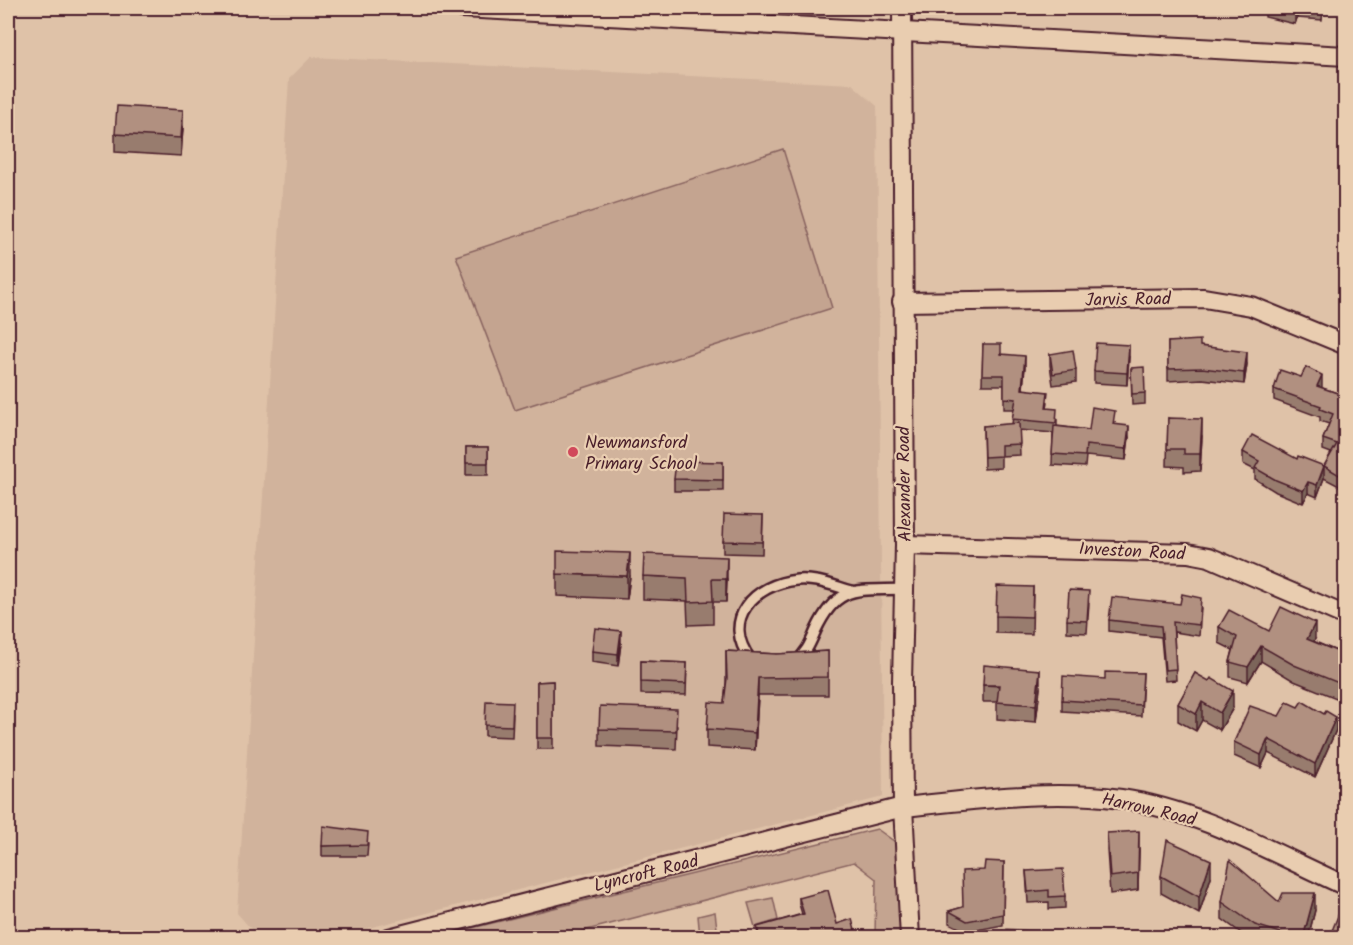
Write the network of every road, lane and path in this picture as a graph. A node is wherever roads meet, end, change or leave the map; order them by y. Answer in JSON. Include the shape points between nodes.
{"nodes":[{"id":1,"x":462,"y":8,"type":"edge"},
{"id":2,"x":902,"y":8,"type":"edge"},
{"id":3,"x":901,"y":31,"type":"junction"},
{"id":4,"x":1346,"y":56,"type":"edge"},
{"id":5,"x":902,"y":302,"type":"junction"},
{"id":6,"x":1346,"y":345,"type":"edge"},
{"id":7,"x":905,"y":545,"type":"junction"},
{"id":8,"x":904,"y":589,"type":"junction"},
{"id":9,"x":852,"y":591,"type":"junction"},
{"id":10,"x":1346,"y":616,"type":"edge"},
{"id":11,"x":787,"y":663,"type":"edge"},
{"id":12,"x":758,"y":664,"type":"edge"},
{"id":13,"x":903,"y":807,"type":"junction"},
{"id":14,"x":1346,"y":886,"type":"edge"},
{"id":15,"x":389,"y":938,"type":"edge"},
{"id":16,"x":910,"y":938,"type":"edge"}],
"edges":[{"from":1,"to":3,"type":"street"},
{"from":2,"to":3,"type":"street","name":"Alexander Road"},
{"from":3,"to":4,"type":"street"},
{"from":3,"to":5,"type":"street","name":"Alexander Road"},
{"from":5,"to":6,"type":"street","name":"Jarvis Road","via":[[1212,299],[1251,306]]},
{"from":5,"to":7,"type":"street","name":"Alexander Road"},
{"from":7,"to":8,"type":"street","name":"Alexander Road"},
{"from":7,"to":10,"type":"street","name":"Investon Road","via":[[1188,553],[1209,557]]},
{"from":8,"to":9,"type":"lane"},
{"from":8,"to":13,"type":"street","name":"Alexander Road"},
{"from":9,"to":11,"type":"lane","via":[[831,604],[807,650],[798,660]]},
{"from":9,"to":12,"type":"lane","via":[[815,580],[777,584],[758,592],[748,603],[738,626],[741,646]]},
{"from":13,"to":14,"type":"street","name":"Harrow Road","via":[[1074,795],[1124,799],[1193,817]]},
{"from":13,"to":15,"type":"street","name":"Lyncroft Road"},
{"from":13,"to":16,"type":"street","name":"Alexander Road"}]}
